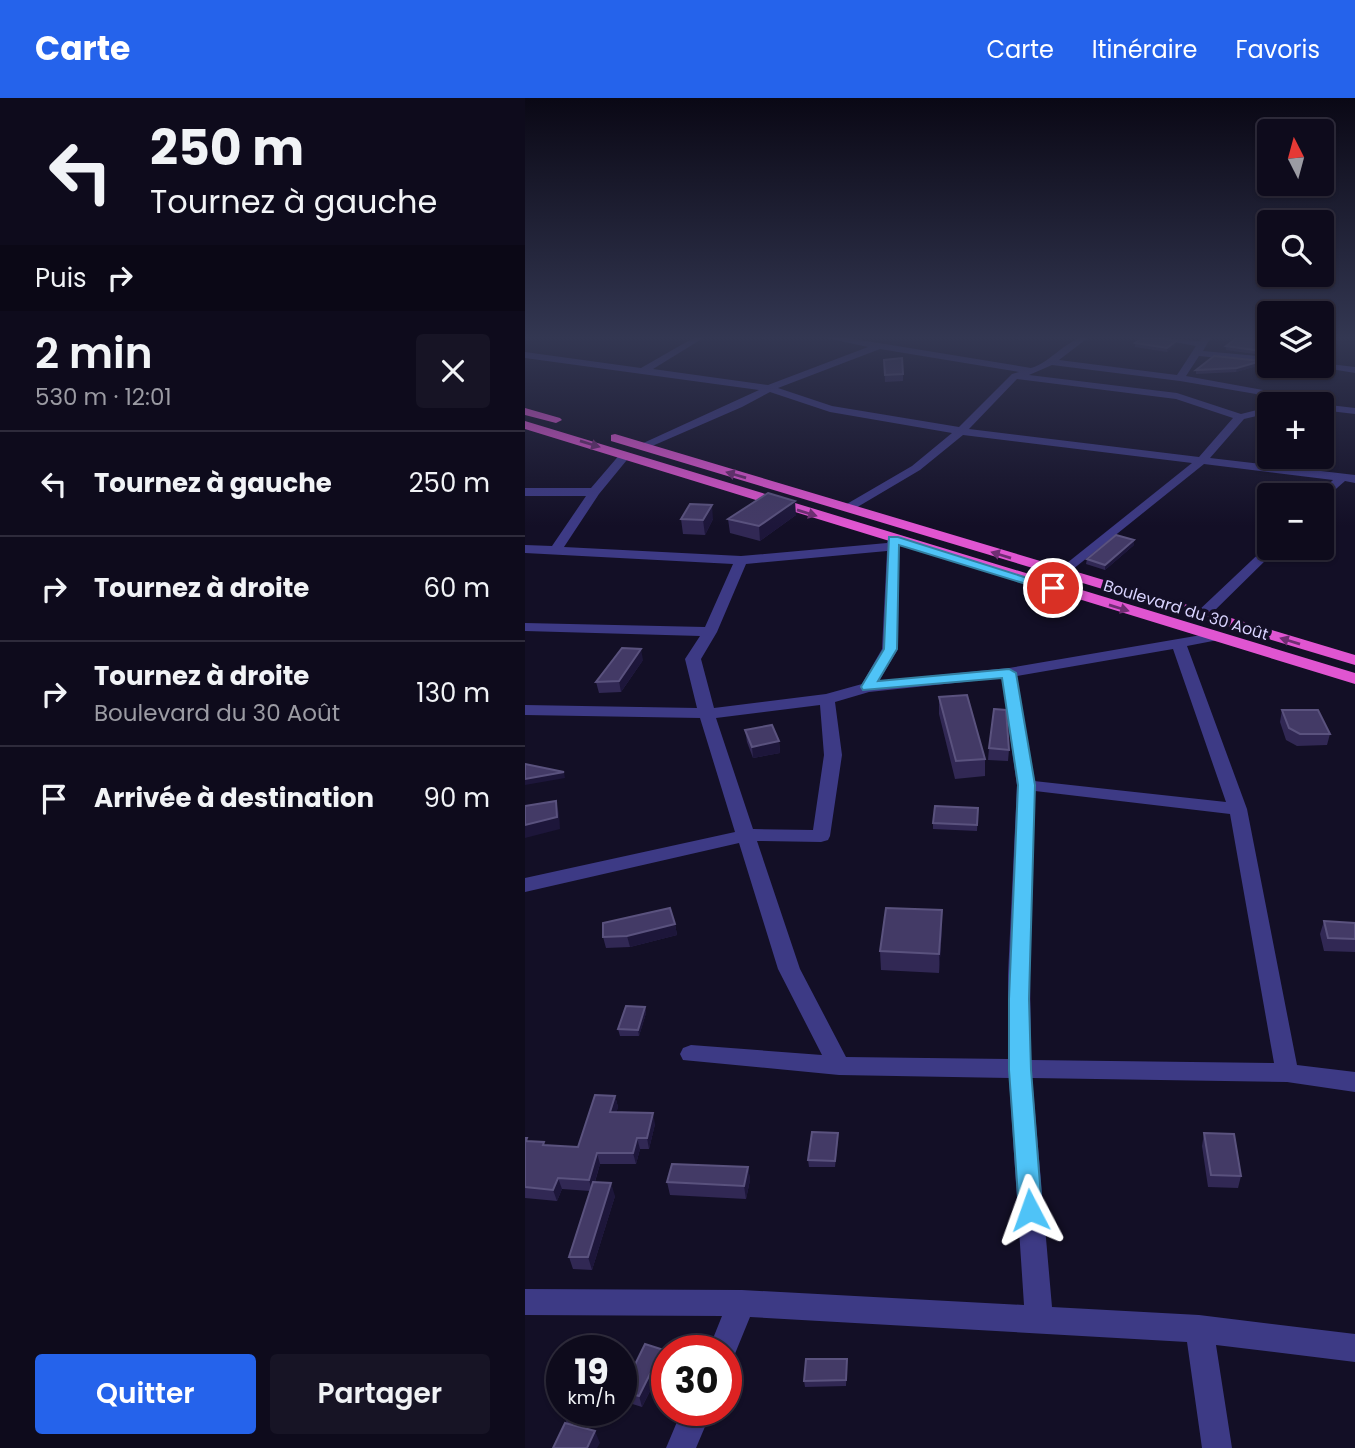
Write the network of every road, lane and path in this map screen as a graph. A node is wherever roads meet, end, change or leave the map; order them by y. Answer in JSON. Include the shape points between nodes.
{"nodes":[{"id":1,"x":747,"y":400,"type":"edge"},
{"id":2,"x":804,"y":400,"type":"edge"},
{"id":3,"x":991,"y":400,"type":"edge"},
{"id":4,"x":1189,"y":400,"type":"edge"},
{"id":5,"x":1334,"y":409,"type":"edge"},
{"id":6,"x":525,"y":411,"type":"edge"},
{"id":7,"x":1355,"y":411,"type":"edge"},
{"id":8,"x":1257,"y":413,"type":"edge"},
{"id":9,"x":1240,"y":417,"type":"junction"},
{"id":10,"x":525,"y":425,"type":"edge"},
{"id":11,"x":961,"y":431,"type":"junction"},
{"id":12,"x":643,"y":447,"type":"junction"},
{"id":13,"x":625,"y":455,"type":"junction"},
{"id":14,"x":1202,"y":460,"type":"junction"},
{"id":15,"x":1348,"y":478,"type":"edge"},
{"id":16,"x":525,"y":492,"type":"edge"},
{"id":17,"x":594,"y":492,"type":"junction"},
{"id":18,"x":849,"y":508,"type":"junction"},
{"id":19,"x":894,"y":543,"type":"junction"},
{"id":20,"x":525,"y":549,"type":"edge"},
{"id":21,"x":556,"y":550,"type":"junction"},
{"id":22,"x":741,"y":560,"type":"junction"},
{"id":23,"x":1259,"y":560,"type":"edge"},
{"id":24,"x":1062,"y":574,"type":"junction"},
{"id":25,"x":1202,"y":615,"type":"junction"},
{"id":26,"x":525,"y":627,"type":"edge"},
{"id":27,"x":710,"y":632,"type":"junction"},
{"id":28,"x":1213,"y":637,"type":"junction"},
{"id":29,"x":1178,"y":643,"type":"junction"},
{"id":30,"x":1355,"y":660,"type":"edge"},
{"id":31,"x":1009,"y":673,"type":"junction"},
{"id":32,"x":1355,"y":679,"type":"edge"},
{"id":33,"x":868,"y":687,"type":"junction"},
{"id":34,"x":827,"y":699,"type":"junction"},
{"id":35,"x":525,"y":710,"type":"edge"},
{"id":36,"x":707,"y":714,"type":"junction"},
{"id":37,"x":1027,"y":785,"type":"junction"},
{"id":38,"x":1238,"y":809,"type":"junction"},
{"id":39,"x":747,"y":835,"type":"junction"},
{"id":40,"x":525,"y":885,"type":"edge"},
{"id":41,"x":691,"y":1054,"type":"dead end"},
{"id":42,"x":839,"y":1066,"type":"junction"},
{"id":43,"x":1020,"y":1070,"type":"junction"},
{"id":44,"x":1287,"y":1073,"type":"junction"},
{"id":45,"x":1355,"y":1082,"type":"edge"},
{"id":46,"x":525,"y":1302,"type":"edge"},
{"id":47,"x":742,"y":1303,"type":"junction"},
{"id":48,"x":1039,"y":1321,"type":"junction"},
{"id":49,"x":1199,"y":1329,"type":"junction"},
{"id":50,"x":729,"y":1335,"type":"edge"},
{"id":51,"x":1355,"y":1348,"type":"edge"},
{"id":52,"x":690,"y":1426,"type":"edge"},
{"id":53,"x":681,"y":1448,"type":"edge"},
{"id":54,"x":1217,"y":1448,"type":"edge"}],
"edges":[{"from":1,"to":12,"type":"street"},
{"from":2,"to":11,"type":"street","via":[[830,409]]},
{"from":3,"to":11,"type":"street"},
{"from":4,"to":9,"type":"street"},
{"from":5,"to":7,"type":"street"},
{"from":6,"to":12,"type":"highway","name":"Boulevard du 30 Août"},
{"from":8,"to":9,"type":"street"},
{"from":9,"to":14,"type":"street"},
{"from":10,"to":13,"type":"highway","name":"Boulevard du 30 Août","one_way":true},
{"from":11,"to":14,"type":"street"},
{"from":11,"to":18,"type":"street","via":[[916,468]]},
{"from":18,"to":12,"type":"highway","name":"Boulevard du 30 Août","one_way":true},
{"from":13,"to":17,"type":"street"},
{"from":13,"to":19,"type":"highway","name":"Boulevard du 30 Août","one_way":true},
{"from":14,"to":15,"type":"street"},
{"from":14,"to":24,"type":"street"},
{"from":16,"to":17,"type":"street"},
{"from":17,"to":21,"type":"street"},
{"from":24,"to":18,"type":"highway","name":"Boulevard du 30 Août","one_way":true},
{"from":19,"to":22,"type":"street"},
{"from":19,"to":28,"type":"highway","name":"Boulevard du 30 Août","one_way":true},
{"from":19,"to":33,"type":"street","via":[[890,649]]},
{"from":20,"to":21,"type":"street"},
{"from":21,"to":22,"type":"street"},
{"from":22,"to":27,"type":"street"},
{"from":23,"to":25,"type":"street"},
{"from":24,"to":25,"type":"highway","name":"Boulevard du 30 Août"},
{"from":30,"to":25,"type":"highway","name":"Boulevard du 30 Août","one_way":true},
{"from":26,"to":27,"type":"street"},
{"from":27,"to":36,"type":"street","via":[[694,659]]},
{"from":28,"to":29,"type":"street"},
{"from":28,"to":32,"type":"highway","name":"Boulevard du 30 Août"},
{"from":29,"to":31,"type":"street"},
{"from":29,"to":38,"type":"street"},
{"from":31,"to":33,"type":"street"},
{"from":31,"to":37,"type":"street"},
{"from":33,"to":34,"type":"street"},
{"from":34,"to":36,"type":"street"},
{"from":34,"to":39,"type":"street","via":[[833,755],[821,836]]},
{"from":35,"to":36,"type":"street"},
{"from":36,"to":39,"type":"street"},
{"from":37,"to":38,"type":"street"},
{"from":37,"to":43,"type":"street"},
{"from":38,"to":44,"type":"street"},
{"from":39,"to":40,"type":"street"},
{"from":39,"to":42,"type":"street","via":[[789,969]]},
{"from":41,"to":42,"type":"street"},
{"from":42,"to":43,"type":"street"},
{"from":43,"to":44,"type":"street"},
{"from":43,"to":48,"type":"street"},
{"from":44,"to":45,"type":"street"},
{"from":46,"to":47,"type":"street"},
{"from":47,"to":48,"type":"street"},
{"from":47,"to":50,"type":"street"},
{"from":48,"to":49,"type":"street"},
{"from":49,"to":51,"type":"street"},
{"from":49,"to":54,"type":"street"},
{"from":52,"to":53,"type":"street"}]}
